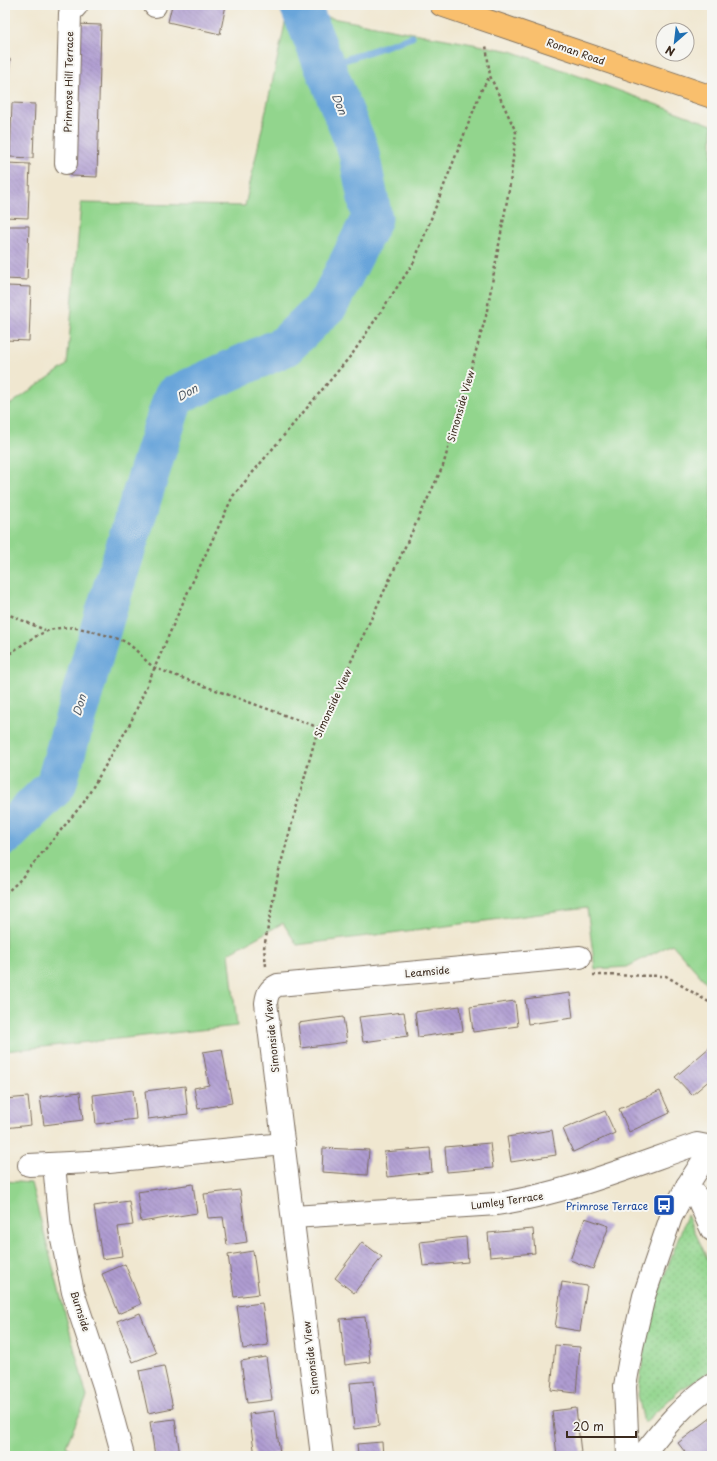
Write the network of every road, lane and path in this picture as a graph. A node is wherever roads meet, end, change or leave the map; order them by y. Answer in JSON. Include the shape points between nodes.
{"nodes":[{"id":1,"x":77,"y":5,"type":"edge"},
{"id":2,"x":441,"y":5,"type":"edge"},
{"id":3,"x":483,"y":19,"type":"junction"},
{"id":4,"x":490,"y":76,"type":"junction"},
{"id":5,"x":712,"y":97,"type":"edge"},
{"id":6,"x":66,"y":163,"type":"dead end"},
{"id":7,"x":5,"y":613,"type":"edge"},
{"id":8,"x":45,"y":630,"type":"junction"},
{"id":9,"x":5,"y":657,"type":"edge"},
{"id":10,"x":155,"y":668,"type":"junction"},
{"id":11,"x":320,"y":728,"type":"junction"},
{"id":12,"x":5,"y":894,"type":"edge"},
{"id":13,"x":580,"y":957,"type":"dead end"},
{"id":14,"x":274,"y":987,"type":"junction"},
{"id":15,"x":284,"y":1144,"type":"junction"},
{"id":16,"x":712,"y":1147,"type":"edge"},
{"id":17,"x":54,"y":1164,"type":"junction"},
{"id":18,"x":29,"y":1165,"type":"dead end"},
{"id":19,"x":687,"y":1186,"type":"junction"},
{"id":20,"x":293,"y":1217,"type":"junction"},
{"id":21,"x":712,"y":1230,"type":"edge"},
{"id":22,"x":712,"y":1385,"type":"edge"},
{"id":23,"x":123,"y":1456,"type":"edge"},
{"id":24,"x":322,"y":1456,"type":"edge"},
{"id":25,"x":628,"y":1456,"type":"edge"},
{"id":26,"x":642,"y":1456,"type":"edge"}],
"edges":[{"from":1,"to":6,"type":"street","name":"Primrose Hill Terrace","via":[[70,13]]},
{"from":2,"to":3,"type":"main road","name":"Roman Road"},
{"from":3,"to":4,"type":"path","name":"Simonside View"},
{"from":3,"to":5,"type":"main road","name":"Roman Road"},
{"from":4,"to":10,"type":"path","via":[[482,89],[414,262],[353,353],[233,496]]},
{"from":4,"to":11,"type":"path","name":"Simonside View","via":[[516,132],[510,184],[486,316],[443,466]]},
{"from":7,"to":8,"type":"path"},
{"from":8,"to":9,"type":"path"},
{"from":8,"to":10,"type":"path","via":[[81,628],[113,638],[127,643]]},
{"from":10,"to":11,"type":"path"},
{"from":10,"to":12,"type":"path","via":[[131,722],[84,802],[19,881]]},
{"from":11,"to":14,"type":"path","name":"Simonside View","via":[[278,874],[264,948],[265,964]]},
{"from":13,"to":14,"type":"street","name":"Leamside"},
{"from":14,"to":15,"type":"street","name":"Simonside View","via":[[266,995],[266,1003]]},
{"from":15,"to":17,"type":"street"},
{"from":15,"to":20,"type":"street","name":"Simonside View"},
{"from":16,"to":19,"type":"street"},
{"from":16,"to":20,"type":"street","name":"Lumley Terrace","via":[[697,1144],[559,1192],[526,1199],[482,1205]]},
{"from":17,"to":18,"type":"street"},
{"from":17,"to":23,"type":"street","name":"Burnside","via":[[60,1229],[74,1292]]},
{"from":19,"to":21,"type":"street","via":[[697,1197]]},
{"from":19,"to":25,"type":"street","via":[[671,1217],[644,1296],[632,1347],[625,1386]]},
{"from":20,"to":24,"type":"street","name":"Simonside View"},
{"from":22,"to":26,"type":"street","via":[[663,1428]]}]}
